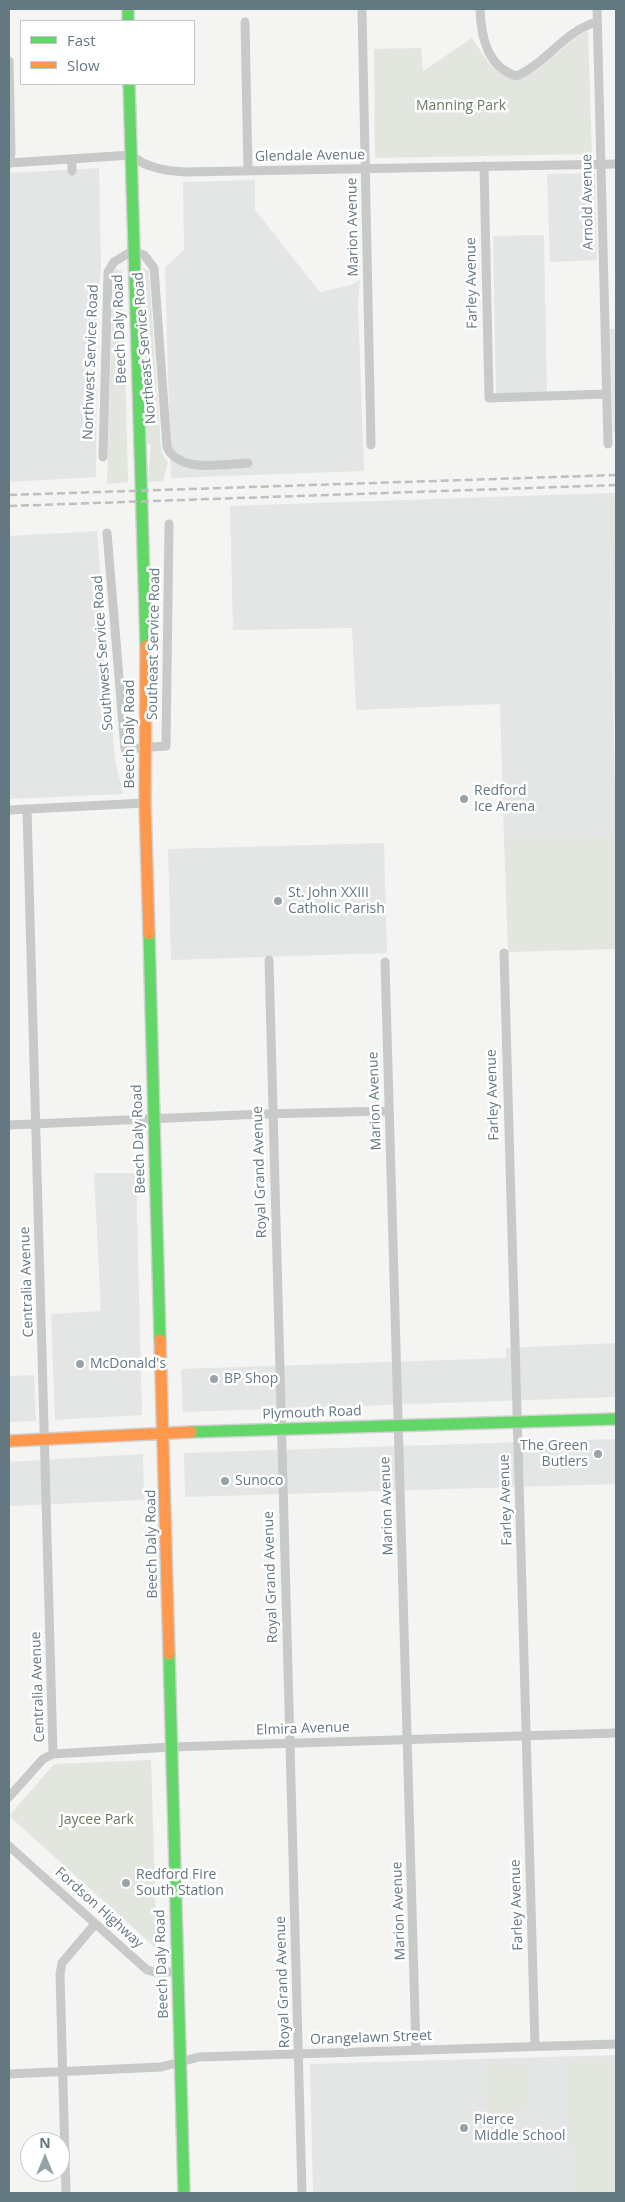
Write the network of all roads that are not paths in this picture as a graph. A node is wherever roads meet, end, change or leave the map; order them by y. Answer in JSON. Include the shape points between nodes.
{"nodes":[{"id":1,"x":362,"y":9,"type":"edge"},
{"id":2,"x":480,"y":9,"type":"edge"},
{"id":3,"x":597,"y":9,"type":"edge"},
{"id":4,"x":245,"y":22,"type":"dead end"},
{"id":5,"x":597,"y":22,"type":"junction"},
{"id":6,"x":9,"y":62,"type":"edge"},
{"id":7,"x":129,"y":85,"type":"edge"},
{"id":8,"x":131,"y":155,"type":"junction"},
{"id":9,"x":72,"y":159,"type":"junction"},
{"id":10,"x":9,"y":164,"type":"edge"},
{"id":11,"x":601,"y":164,"type":"junction"},
{"id":12,"x":616,"y":164,"type":"edge"},
{"id":13,"x":484,"y":166,"type":"junction"},
{"id":14,"x":365,"y":169,"type":"junction"},
{"id":15,"x":72,"y":171,"type":"dead end"},
{"id":16,"x":248,"y":171,"type":"junction"},
{"id":17,"x":132,"y":251,"type":"junction"},
{"id":18,"x":606,"y":394,"type":"junction"},
{"id":19,"x":608,"y":444,"type":"dead end"},
{"id":20,"x":371,"y":445,"type":"dead end"},
{"id":21,"x":102,"y":457,"type":"dead end"},
{"id":22,"x":248,"y":463,"type":"dead end"},
{"id":23,"x":169,"y":524,"type":"dead end"},
{"id":24,"x":107,"y":532,"type":"dead end"},
{"id":25,"x":146,"y":748,"type":"junction"},
{"id":26,"x":145,"y":803,"type":"junction"},
{"id":27,"x":27,"y":809,"type":"junction"},
{"id":28,"x":9,"y":810,"type":"edge"},
{"id":29,"x":504,"y":953,"type":"dead end"},
{"id":30,"x":269,"y":960,"type":"dead end"},
{"id":31,"x":385,"y":962,"type":"dead end"},
{"id":32,"x":389,"y":1111,"type":"junction"},
{"id":33,"x":272,"y":1114,"type":"junction"},
{"id":34,"x":153,"y":1118,"type":"junction"},
{"id":35,"x":36,"y":1124,"type":"junction"},
{"id":36,"x":9,"y":1125,"type":"edge"},
{"id":37,"x":616,"y":1419,"type":"edge"},
{"id":38,"x":517,"y":1422,"type":"junction"},
{"id":39,"x":399,"y":1426,"type":"junction"},
{"id":40,"x":281,"y":1429,"type":"junction"},
{"id":41,"x":164,"y":1433,"type":"junction"},
{"id":42,"x":44,"y":1439,"type":"junction"},
{"id":43,"x":9,"y":1441,"type":"edge"},
{"id":44,"x":616,"y":1732,"type":"edge"},
{"id":45,"x":526,"y":1736,"type":"junction"},
{"id":46,"x":408,"y":1739,"type":"junction"},
{"id":47,"x":290,"y":1744,"type":"junction"},
{"id":48,"x":171,"y":1747,"type":"junction"},
{"id":49,"x":53,"y":1754,"type":"junction"},
{"id":50,"x":9,"y":1797,"type":"edge"},
{"id":51,"x":9,"y":1846,"type":"edge"},
{"id":52,"x":96,"y":1924,"type":"junction"},
{"id":53,"x":178,"y":1972,"type":"junction"},
{"id":54,"x":616,"y":2044,"type":"edge"},
{"id":55,"x":535,"y":2046,"type":"junction"},
{"id":56,"x":416,"y":2050,"type":"junction"},
{"id":57,"x":299,"y":2054,"type":"junction"},
{"id":58,"x":180,"y":2061,"type":"junction"},
{"id":59,"x":63,"y":2072,"type":"junction"},
{"id":60,"x":9,"y":2074,"type":"edge"},
{"id":61,"x":66,"y":2193,"type":"edge"},
{"id":62,"x":184,"y":2193,"type":"edge"},
{"id":63,"x":302,"y":2193,"type":"edge"}],
"edges":[{"from":1,"to":14,"type":"street","name":"Marion Avenue"},
{"from":2,"to":5,"type":"street","via":[[483,34],[492,60],[504,71],[517,76],[539,64],[576,29]]},
{"from":3,"to":5,"type":"street","name":"Arnold Avenue"},
{"from":4,"to":16,"type":"street"},
{"from":5,"to":11,"type":"street","name":"Arnold Avenue"},
{"from":6,"to":10,"type":"street"},
{"from":7,"to":8,"type":"main road","name":"Beech Daly Road"},
{"from":8,"to":9,"type":"street"},
{"from":8,"to":16,"type":"street","name":"Glendale Avenue","via":[[140,163],[174,171]]},
{"from":8,"to":17,"type":"main road","name":"Beech Daly Road"},
{"from":9,"to":10,"type":"street"},
{"from":9,"to":15,"type":"street"},
{"from":11,"to":12,"type":"street","name":"Glendale Avenue"},
{"from":11,"to":13,"type":"street","name":"Glendale Avenue"},
{"from":11,"to":18,"type":"street","name":"Arnold Avenue"},
{"from":13,"to":14,"type":"street","name":"Glendale Avenue"},
{"from":13,"to":18,"type":"street","name":"Farley Avenue","via":[[489,398]]},
{"from":14,"to":16,"type":"street","name":"Glendale Avenue"},
{"from":14,"to":20,"type":"street","name":"Marion Avenue"},
{"from":17,"to":21,"type":"street","name":"Northwest Service Road","via":[[114,262],[108,272]]},
{"from":17,"to":22,"type":"street","name":"Northeast Service Road","via":[[144,255],[154,268],[171,455],[182,463],[195,465]]},
{"from":17,"to":25,"type":"main road","name":"Beech Daly Road"},
{"from":18,"to":19,"type":"street","name":"Arnold Avenue"},
{"from":23,"to":25,"type":"street","name":"Southeast Service Road","via":[[166,746]]},
{"from":24,"to":25,"type":"street","name":"Southwest Service Road","via":[[124,748]]},
{"from":25,"to":26,"type":"main road","name":"Beech Daly Road"},
{"from":26,"to":27,"type":"street"},
{"from":26,"to":34,"type":"main road","name":"Beech Daly Road"},
{"from":27,"to":28,"type":"street"},
{"from":27,"to":35,"type":"street","name":"Centralia Avenue"},
{"from":29,"to":38,"type":"street","name":"Farley Avenue"},
{"from":30,"to":33,"type":"street","name":"Royal Grand Avenue"},
{"from":31,"to":32,"type":"street","name":"Marion Avenue"},
{"from":32,"to":33,"type":"street"},
{"from":32,"to":39,"type":"street","name":"Marion Avenue"},
{"from":33,"to":34,"type":"street"},
{"from":33,"to":40,"type":"street","name":"Royal Grand Avenue"},
{"from":34,"to":35,"type":"street"},
{"from":34,"to":41,"type":"main road","name":"Beech Daly Road"},
{"from":35,"to":36,"type":"street"},
{"from":35,"to":42,"type":"street","name":"Centralia Avenue"},
{"from":37,"to":38,"type":"main road","name":"Plymouth Road"},
{"from":38,"to":39,"type":"main road","name":"Plymouth Road"},
{"from":38,"to":45,"type":"street","name":"Farley Avenue"},
{"from":39,"to":40,"type":"main road","name":"Plymouth Road"},
{"from":39,"to":46,"type":"street","name":"Marion Avenue"},
{"from":40,"to":41,"type":"main road","name":"Plymouth Road"},
{"from":40,"to":47,"type":"street","name":"Royal Grand Avenue"},
{"from":41,"to":42,"type":"main road","name":"Plymouth Road"},
{"from":41,"to":48,"type":"main road","name":"Beech Daly Road"},
{"from":42,"to":43,"type":"main road","name":"Plymouth Road"},
{"from":42,"to":49,"type":"street","name":"Centralia Avenue"},
{"from":44,"to":45,"type":"street","name":"Elmira Avenue"},
{"from":45,"to":46,"type":"street","name":"Elmira Avenue"},
{"from":45,"to":55,"type":"street","name":"Farley Avenue"},
{"from":46,"to":47,"type":"street","name":"Elmira Avenue"},
{"from":46,"to":56,"type":"street","name":"Marion Avenue"},
{"from":47,"to":48,"type":"street","name":"Elmira Avenue"},
{"from":47,"to":57,"type":"street","name":"Royal Grand Avenue"},
{"from":48,"to":49,"type":"street","name":"Elmira Avenue"},
{"from":48,"to":53,"type":"main road","name":"Beech Daly Road"},
{"from":49,"to":50,"type":"street","via":[[43,1759]]},
{"from":51,"to":52,"type":"street","name":"Fordson Highway"},
{"from":52,"to":53,"type":"street","name":"Fordson Highway","via":[[147,1970]]},
{"from":52,"to":59,"type":"street","via":[[60,1968]]},
{"from":53,"to":58,"type":"main road","name":"Beech Daly Road"},
{"from":54,"to":55,"type":"street","name":"Orangelawn Street"},
{"from":55,"to":56,"type":"street","name":"Orangelawn Street"},
{"from":56,"to":57,"type":"street","name":"Orangelawn Street"},
{"from":57,"to":58,"type":"street","name":"Orangelawn Street","via":[[199,2057]]},
{"from":57,"to":63,"type":"street","name":"Royal Grand Avenue"},
{"from":58,"to":59,"type":"street","name":"Orangelawn Street","via":[[161,2067]]},
{"from":58,"to":62,"type":"main road","name":"Beech Daly Road"},
{"from":59,"to":60,"type":"street","name":"Orangelawn Street"},
{"from":59,"to":61,"type":"street"}]}
